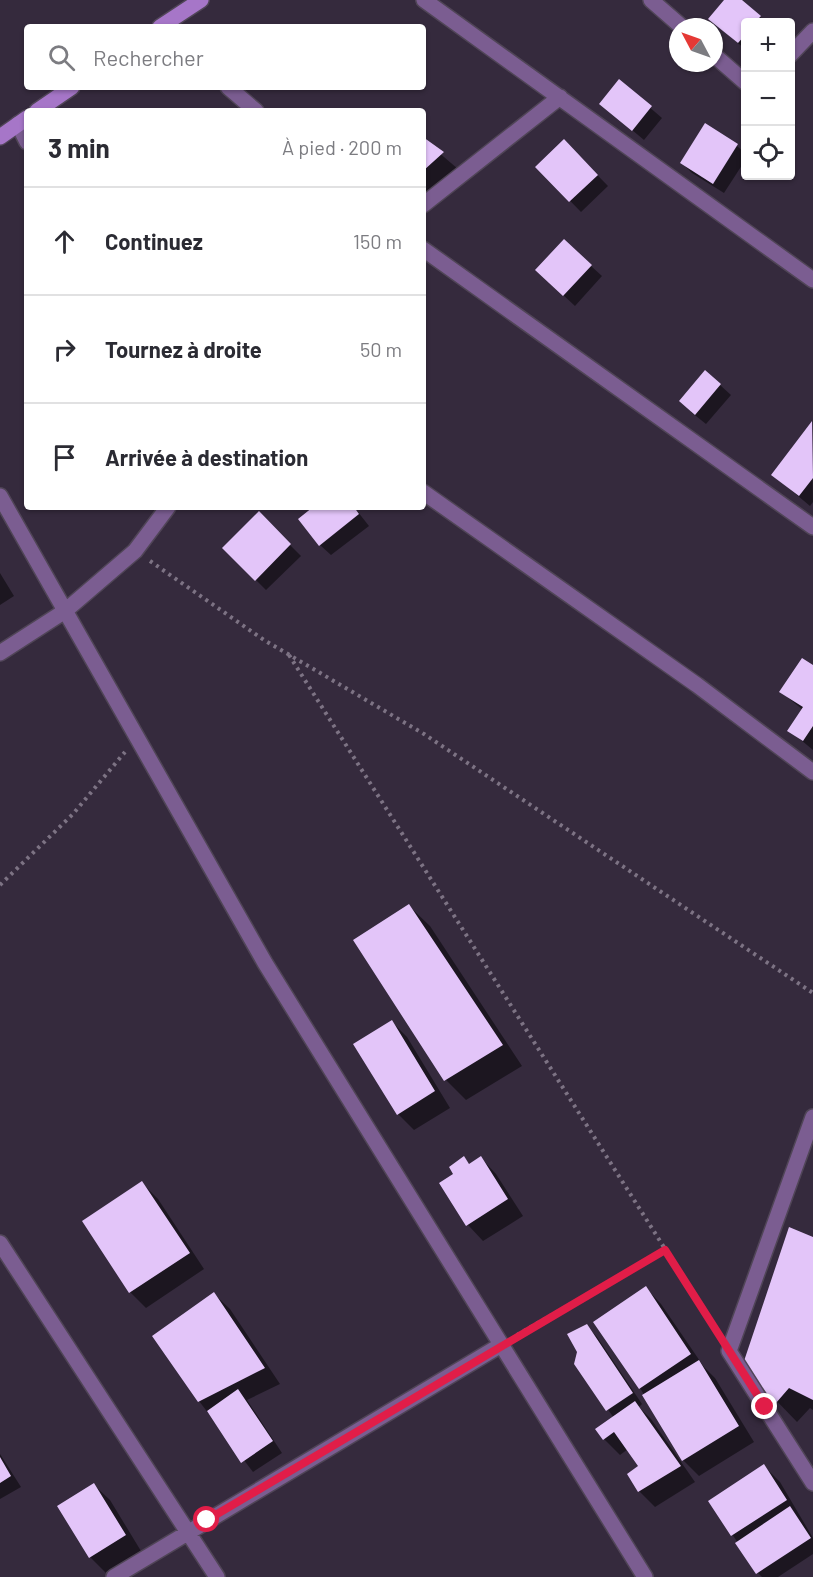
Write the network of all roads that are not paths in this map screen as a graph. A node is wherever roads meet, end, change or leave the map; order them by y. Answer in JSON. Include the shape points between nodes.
{"nodes":[{"id":1,"x":201,"y":0,"type":"edge"},
{"id":2,"x":424,"y":0,"type":"edge"},
{"id":3,"x":651,"y":0,"type":"edge"},
{"id":4,"x":672,"y":18,"type":"edge"},
{"id":5,"x":165,"y":24,"type":"edge"},
{"id":6,"x":813,"y":32,"type":"edge"},
{"id":7,"x":795,"y":51,"type":"edge"},
{"id":8,"x":723,"y":63,"type":"edge"},
{"id":9,"x":741,"y":79,"type":"edge"},
{"id":10,"x":68,"y":90,"type":"edge"},
{"id":11,"x":232,"y":90,"type":"edge"},
{"id":12,"x":560,"y":97,"type":"junction"},
{"id":13,"x":41,"y":108,"type":"edge"},
{"id":14,"x":252,"y":108,"type":"edge"},
{"id":15,"x":22,"y":121,"type":"edge"},
{"id":16,"x":0,"y":137,"type":"edge"},
{"id":17,"x":426,"y":203,"type":"edge"},
{"id":18,"x":426,"y":251,"type":"edge"},
{"id":19,"x":813,"y":280,"type":"edge"},
{"id":20,"x":426,"y":494,"type":"edge"},
{"id":21,"x":0,"y":496,"type":"edge"},
{"id":22,"x":166,"y":510,"type":"edge"},
{"id":23,"x":813,"y":527,"type":"edge"},
{"id":24,"x":65,"y":611,"type":"junction"},
{"id":25,"x":0,"y":653,"type":"edge"},
{"id":26,"x":813,"y":772,"type":"edge"},
{"id":27,"x":813,"y":1117,"type":"edge"},
{"id":28,"x":0,"y":1243,"type":"edge"},
{"id":29,"x":501,"y":1344,"type":"junction"},
{"id":30,"x":813,"y":1483,"type":"edge"},
{"id":31,"x":187,"y":1532,"type":"junction"},
{"id":32,"x":114,"y":1577,"type":"edge"},
{"id":33,"x":217,"y":1577,"type":"edge"},
{"id":34,"x":645,"y":1577,"type":"edge"}],
"edges":[{"from":1,"to":5,"type":"main road"},
{"from":2,"to":12,"type":"street"},
{"from":3,"to":4,"type":"street"},
{"from":6,"to":7,"type":"street"},
{"from":8,"to":9,"type":"street"},
{"from":10,"to":13,"type":"main road"},
{"from":11,"to":14,"type":"street"},
{"from":12,"to":17,"type":"street"},
{"from":12,"to":19,"type":"street"},
{"from":15,"to":16,"type":"main road"},
{"from":18,"to":23,"type":"street"},
{"from":20,"to":26,"type":"street","via":[[697,685]]},
{"from":21,"to":24,"type":"street"},
{"from":22,"to":24,"type":"street","via":[[135,551]]},
{"from":24,"to":25,"type":"street"},
{"from":24,"to":29,"type":"street","via":[[265,963]]},
{"from":27,"to":30,"type":"street","via":[[729,1351]]},
{"from":28,"to":31,"type":"street"},
{"from":29,"to":31,"type":"street"},
{"from":29,"to":34,"type":"street"},
{"from":31,"to":32,"type":"street"},
{"from":31,"to":33,"type":"street"}]}
